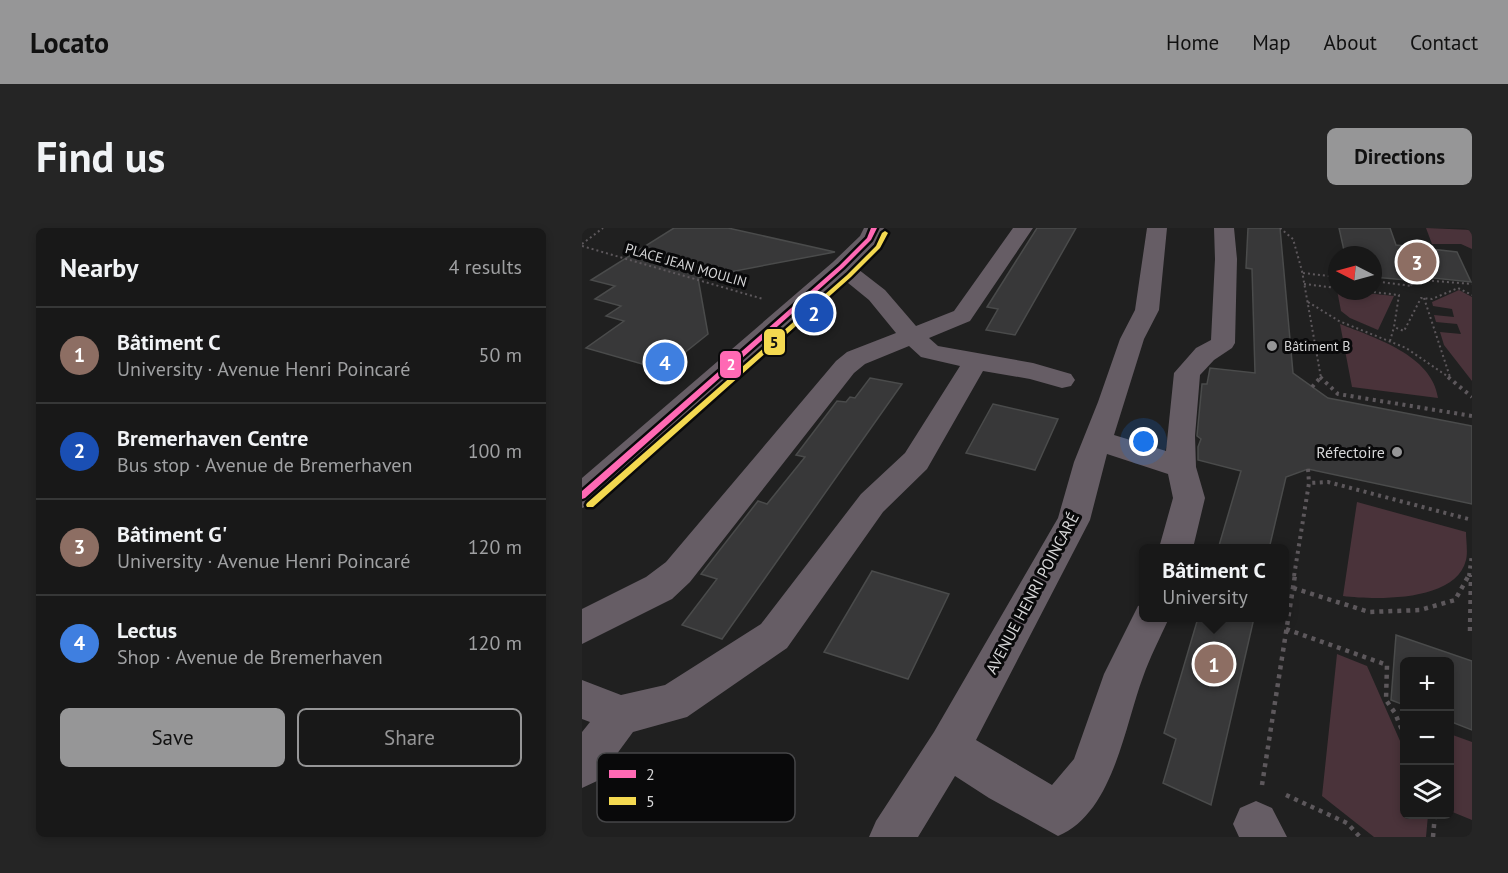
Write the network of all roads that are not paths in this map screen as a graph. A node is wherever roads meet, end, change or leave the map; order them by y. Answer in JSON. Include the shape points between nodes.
{"nodes":[{"id":1,"x":874,"y":228,"type":"edge"},
{"id":2,"x":1023,"y":228,"type":"edge"},
{"id":3,"x":1157,"y":228,"type":"edge"},
{"id":4,"x":1224,"y":228,"type":"edge"},
{"id":5,"x":841,"y":267,"type":"junction"},
{"id":6,"x":910,"y":334,"type":"junction"},
{"id":7,"x":976,"y":362,"type":"junction"},
{"id":8,"x":1062,"y":380,"type":"dead end"},
{"id":9,"x":1097,"y":440,"type":"junction"},
{"id":10,"x":1181,"y":467,"type":"junction"},
{"id":11,"x":582,"y":496,"type":"edge"},
{"id":12,"x":1177,"y":544,"type":"edge"},
{"id":13,"x":1149,"y":622,"type":"edge"},
{"id":14,"x":582,"y":627,"type":"edge"},
{"id":15,"x":582,"y":699,"type":"edge"},
{"id":16,"x":621,"y":715,"type":"junction"},
{"id":17,"x":948,"y":747,"type":"junction"},
{"id":18,"x":582,"y":766,"type":"edge"},
{"id":19,"x":892,"y":837,"type":"edge"}],
"edges":[{"from":1,"to":5,"type":"street","via":[[869,239]]},
{"from":2,"to":6,"type":"street","via":[[962,316]]},
{"from":3,"to":9,"type":"street","name":"AVENUE HENRI POINCARÉ","via":[[1147,310],[1132,339]]},
{"from":4,"to":10,"type":"street","via":[[1223,343],[1204,354],[1187,373]]},
{"from":5,"to":6,"type":"street","via":[[877,295]]},
{"from":5,"to":11,"type":"street"},
{"from":6,"to":7,"type":"street","via":[[930,351]]},
{"from":6,"to":14,"type":"street","via":[[862,354],[845,367],[678,572],[659,588]]},
{"from":7,"to":8,"type":"street"},
{"from":7,"to":16,"type":"street","via":[[916,461],[872,503],[774,636],[673,703]]},
{"from":9,"to":10,"type":"street"},
{"from":9,"to":17,"type":"street","name":"AVENUE HENRI POINCARÉ","via":[[1074,520]]},
{"from":10,"to":12,"type":"street","via":[[1189,498]]},
{"from":13,"to":17,"type":"street","via":[[1124,674],[1091,772],[1058,813]]},
{"from":15,"to":16,"type":"street"},
{"from":16,"to":18,"type":"street"},
{"from":17,"to":19,"type":"street","name":"AVENUE HENRI POINCARÉ"}]}
